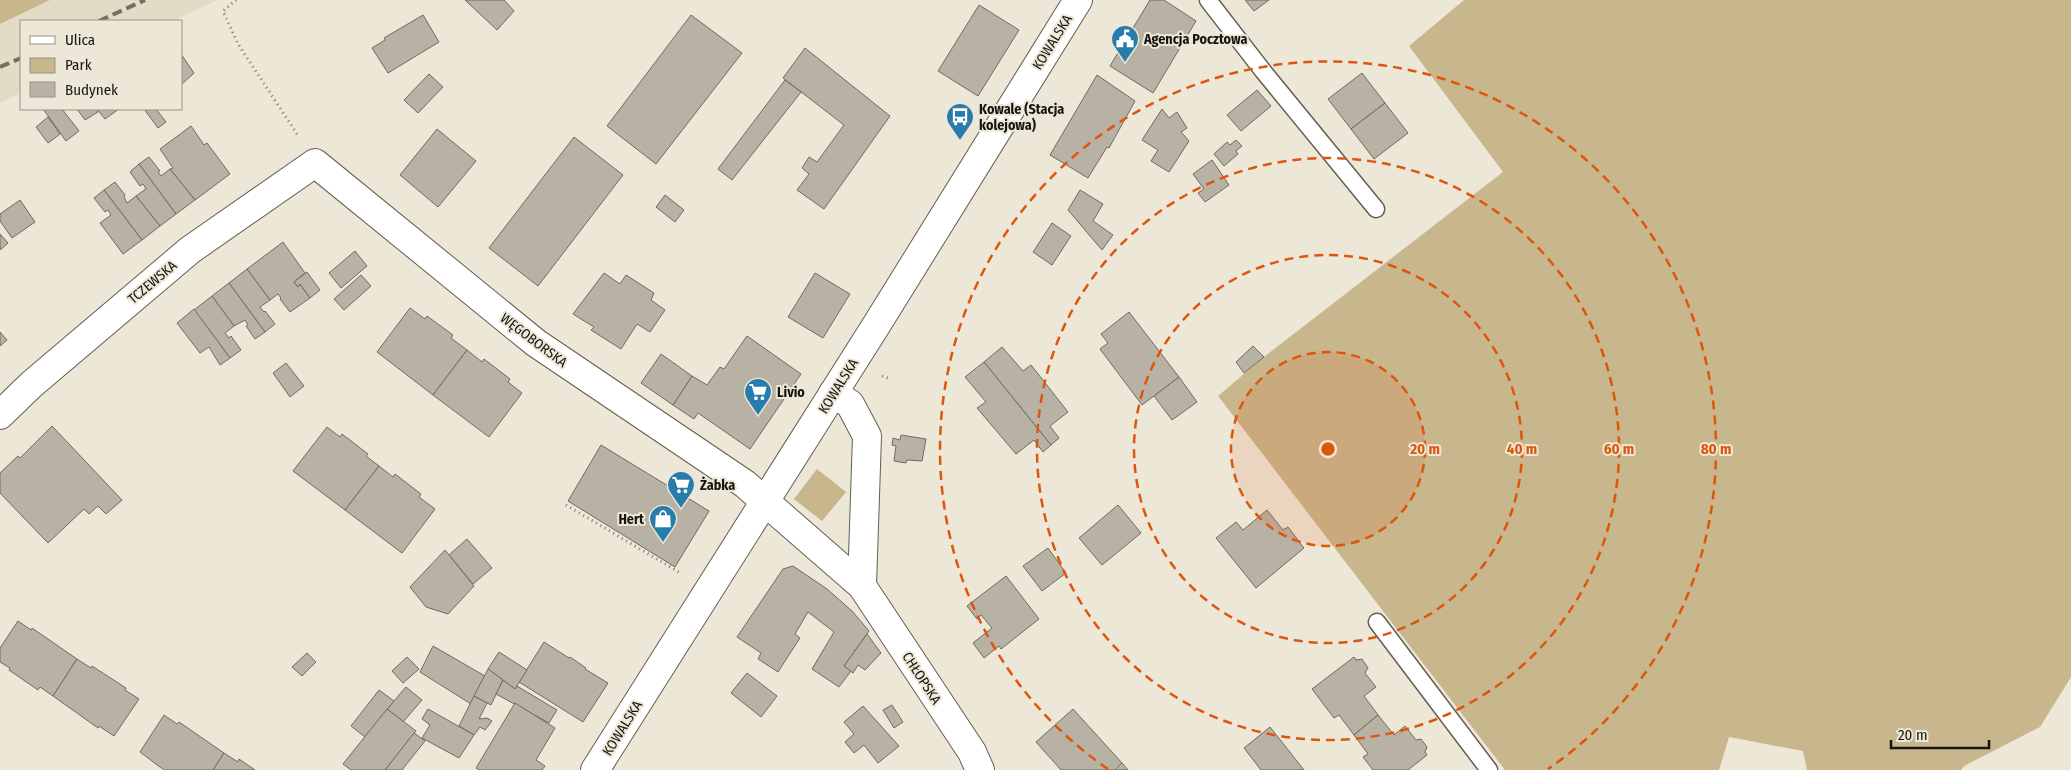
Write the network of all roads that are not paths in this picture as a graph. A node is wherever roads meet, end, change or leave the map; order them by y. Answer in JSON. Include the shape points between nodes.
{"nodes":[{"id":1,"x":1078,"y":0,"type":"edge"},
{"id":2,"x":1208,"y":0,"type":"edge"},
{"id":3,"x":314,"y":163,"type":"joint"},
{"id":4,"x":1376,"y":209,"type":"dead end"},
{"id":5,"x":833,"y":393,"type":"junction"},
{"id":6,"x":0,"y":415,"type":"edge"},
{"id":7,"x":764,"y":501,"type":"junction"},
{"id":8,"x":862,"y":586,"type":"junction"},
{"id":9,"x":1377,"y":622,"type":"dead end"},
{"id":10,"x":595,"y":770,"type":"edge"},
{"id":11,"x":980,"y":770,"type":"edge"},
{"id":12,"x":1489,"y":770,"type":"edge"}],
"edges":[{"from":1,"to":5,"type":"street","name":"KOWALSKA"},
{"from":2,"to":4,"type":"lane"},
{"from":3,"to":6,"type":"street","name":"TCZEWSKA","via":[[190,250]]},
{"from":3,"to":7,"type":"street","name":"WĘGOBORSKA","via":[[536,344],[746,484]]},
{"from":5,"to":7,"type":"street","name":"KOWALSKA"},
{"from":5,"to":8,"type":"street","via":[[850,404],[867,436]]},
{"from":7,"to":8,"type":"street","name":"CHŁOPSKA"},
{"from":7,"to":10,"type":"street","name":"KOWALSKA"},
{"from":8,"to":11,"type":"street","name":"CHŁOPSKA","via":[[972,752]]},
{"from":9,"to":12,"type":"lane"}]}
